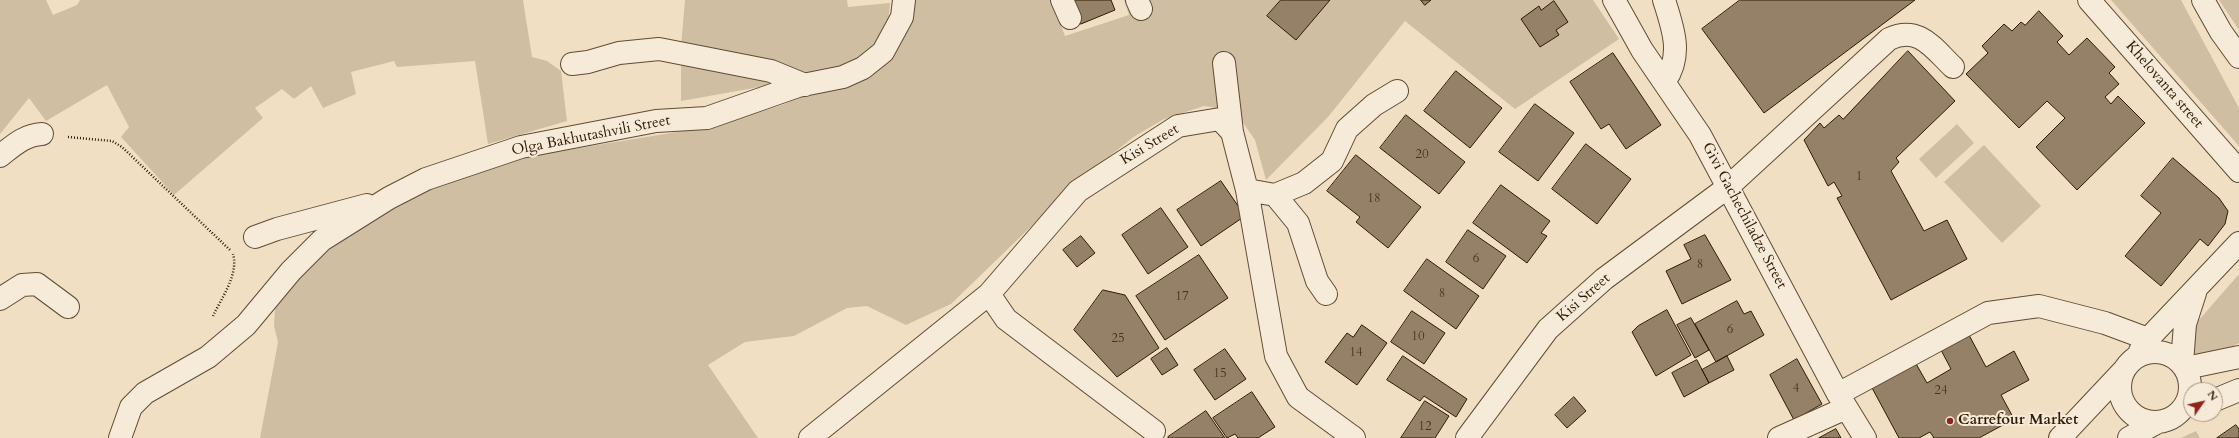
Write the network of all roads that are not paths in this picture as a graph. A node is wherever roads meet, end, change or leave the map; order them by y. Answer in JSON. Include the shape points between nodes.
{"nodes":[{"id":1,"x":904,"y":0,"type":"edge"},
{"id":2,"x":1614,"y":0,"type":"edge"},
{"id":3,"x":1664,"y":0,"type":"edge"},
{"id":4,"x":2089,"y":0,"type":"edge"},
{"id":5,"x":2203,"y":0,"type":"edge"},
{"id":6,"x":2239,"y":57,"type":"edge"},
{"id":7,"x":1224,"y":63,"type":"dead end"},
{"id":8,"x":572,"y":64,"type":"dead end"},
{"id":9,"x":1954,"y":67,"type":"dead end"},
{"id":10,"x":1665,"y":81,"type":"junction"},
{"id":11,"x":805,"y":85,"type":"junction"},
{"id":12,"x":1397,"y":91,"type":"dead end"},
{"id":13,"x":1232,"y":132,"type":"junction"},
{"id":14,"x":42,"y":134,"type":"road end"},
{"id":15,"x":0,"y":156,"type":"edge"},
{"id":16,"x":2239,"y":171,"type":"edge"},
{"id":17,"x":1728,"y":186,"type":"junction"},
{"id":18,"x":1247,"y":190,"type":"junction"},
{"id":19,"x":1275,"y":195,"type":"junction"},
{"id":20,"x":389,"y":198,"type":"junction"},
{"id":21,"x":255,"y":237,"type":"dead end"},
{"id":22,"x":2239,"y":243,"type":"edge"},
{"id":23,"x":2198,"y":284,"type":"junction"},
{"id":24,"x":989,"y":294,"type":"junction"},
{"id":25,"x":1326,"y":294,"type":"dead end"},
{"id":26,"x":0,"y":299,"type":"edge"},
{"id":27,"x":68,"y":307,"type":"dead end"},
{"id":28,"x":2148,"y":339,"type":"junction"},
{"id":29,"x":2239,"y":357,"type":"edge"},
{"id":30,"x":2130,"y":363,"type":"junction"},
{"id":31,"x":2184,"y":366,"type":"junction"},
{"id":32,"x":1842,"y":401,"type":"junction"},
{"id":33,"x":2175,"y":415,"type":"edge"},
{"id":34,"x":1154,"y":432,"type":"dead end"},
{"id":35,"x":120,"y":438,"type":"edge"},
{"id":36,"x":810,"y":438,"type":"edge"},
{"id":37,"x":1354,"y":438,"type":"edge"},
{"id":38,"x":1467,"y":438,"type":"edge"},
{"id":39,"x":1779,"y":438,"type":"edge"},
{"id":40,"x":1864,"y":438,"type":"edge"},
{"id":41,"x":2060,"y":438,"type":"edge"},
{"id":42,"x":2129,"y":438,"type":"edge"}],
"edges":[{"from":1,"to":11,"type":"street","name":"Olga Bakhutashvili Street","via":[[902,16],[883,52],[862,68],[843,77]]},
{"from":2,"to":10,"type":"street","name":"Givi Gachechiladze Street","via":[[1642,50]]},
{"from":3,"to":10,"type":"street","via":[[1676,48],[1670,74]]},
{"from":4,"to":16,"type":"street","name":"Khelovanta street"},
{"from":5,"to":6,"type":"street"},
{"from":7,"to":13,"type":"street"},
{"from":8,"to":11,"type":"street","via":[[619,53],[659,49],[771,71]]},
{"from":9,"to":17,"type":"street","name":"Kisi Street","via":[[1923,38],[1912,34],[1900,34],[1889,39]]},
{"from":10,"to":17,"type":"street","name":"Givi Gachechiladze Street","via":[[1700,135]]},
{"from":11,"to":20,"type":"street","name":"Olga Bakhutashvili Street","via":[[707,118],[656,121],[521,147],[426,179]]},
{"from":12,"to":19,"type":"street","via":[[1374,105],[1347,129],[1332,161],[1304,183]]},
{"from":13,"to":18,"type":"street"},
{"from":13,"to":24,"type":"street","name":"Kisi Street","via":[[1220,119],[1178,126],[1078,191]]},
{"from":14,"to":15,"type":"street","via":[[33,134]]},
{"from":17,"to":32,"type":"street","name":"Givi Gachechiladze Street"},
{"from":17,"to":38,"type":"street","name":"Kisi Street","via":[[1604,279],[1548,329]]},
{"from":18,"to":19,"type":"street"},
{"from":18,"to":37,"type":"street","via":[[1276,356],[1298,397]]},
{"from":19,"to":25,"type":"street","via":[[1298,222],[1318,281]]},
{"from":20,"to":21,"type":"street"},
{"from":20,"to":35,"type":"street","name":"Olga Bakhutashvili Street","via":[[322,240],[290,271],[246,325],[208,357],[145,393],[131,407]]},
{"from":22,"to":23,"type":"street"},
{"from":23,"to":28,"type":"street"},
{"from":23,"to":31,"type":"street","via":[[2184,324]]},
{"from":24,"to":34,"type":"street","via":[[1006,319]]},
{"from":24,"to":36,"type":"street"},
{"from":26,"to":27,"type":"street","via":[[22,285],[37,284]]},
{"from":28,"to":30,"type":"street"},
{"from":28,"to":32,"type":"street","via":[[2105,323],[2039,306],[1988,313]]},
{"from":29,"to":31,"type":"street"},
{"from":30,"to":31,"type":"street","via":[[2148,352],[2160,352],[2172,356]]},
{"from":30,"to":33,"type":"street","via":[[2120,380],[2122,401],[2137,417],[2147,421]]},
{"from":30,"to":41,"type":"street"},
{"from":31,"to":33,"type":"street","via":[[2190,380],[2190,393],[2186,405]]},
{"from":32,"to":39,"type":"street"},
{"from":32,"to":40,"type":"street","name":"Givi Gachechiladze Street"},
{"from":33,"to":42,"type":"street"}]}
